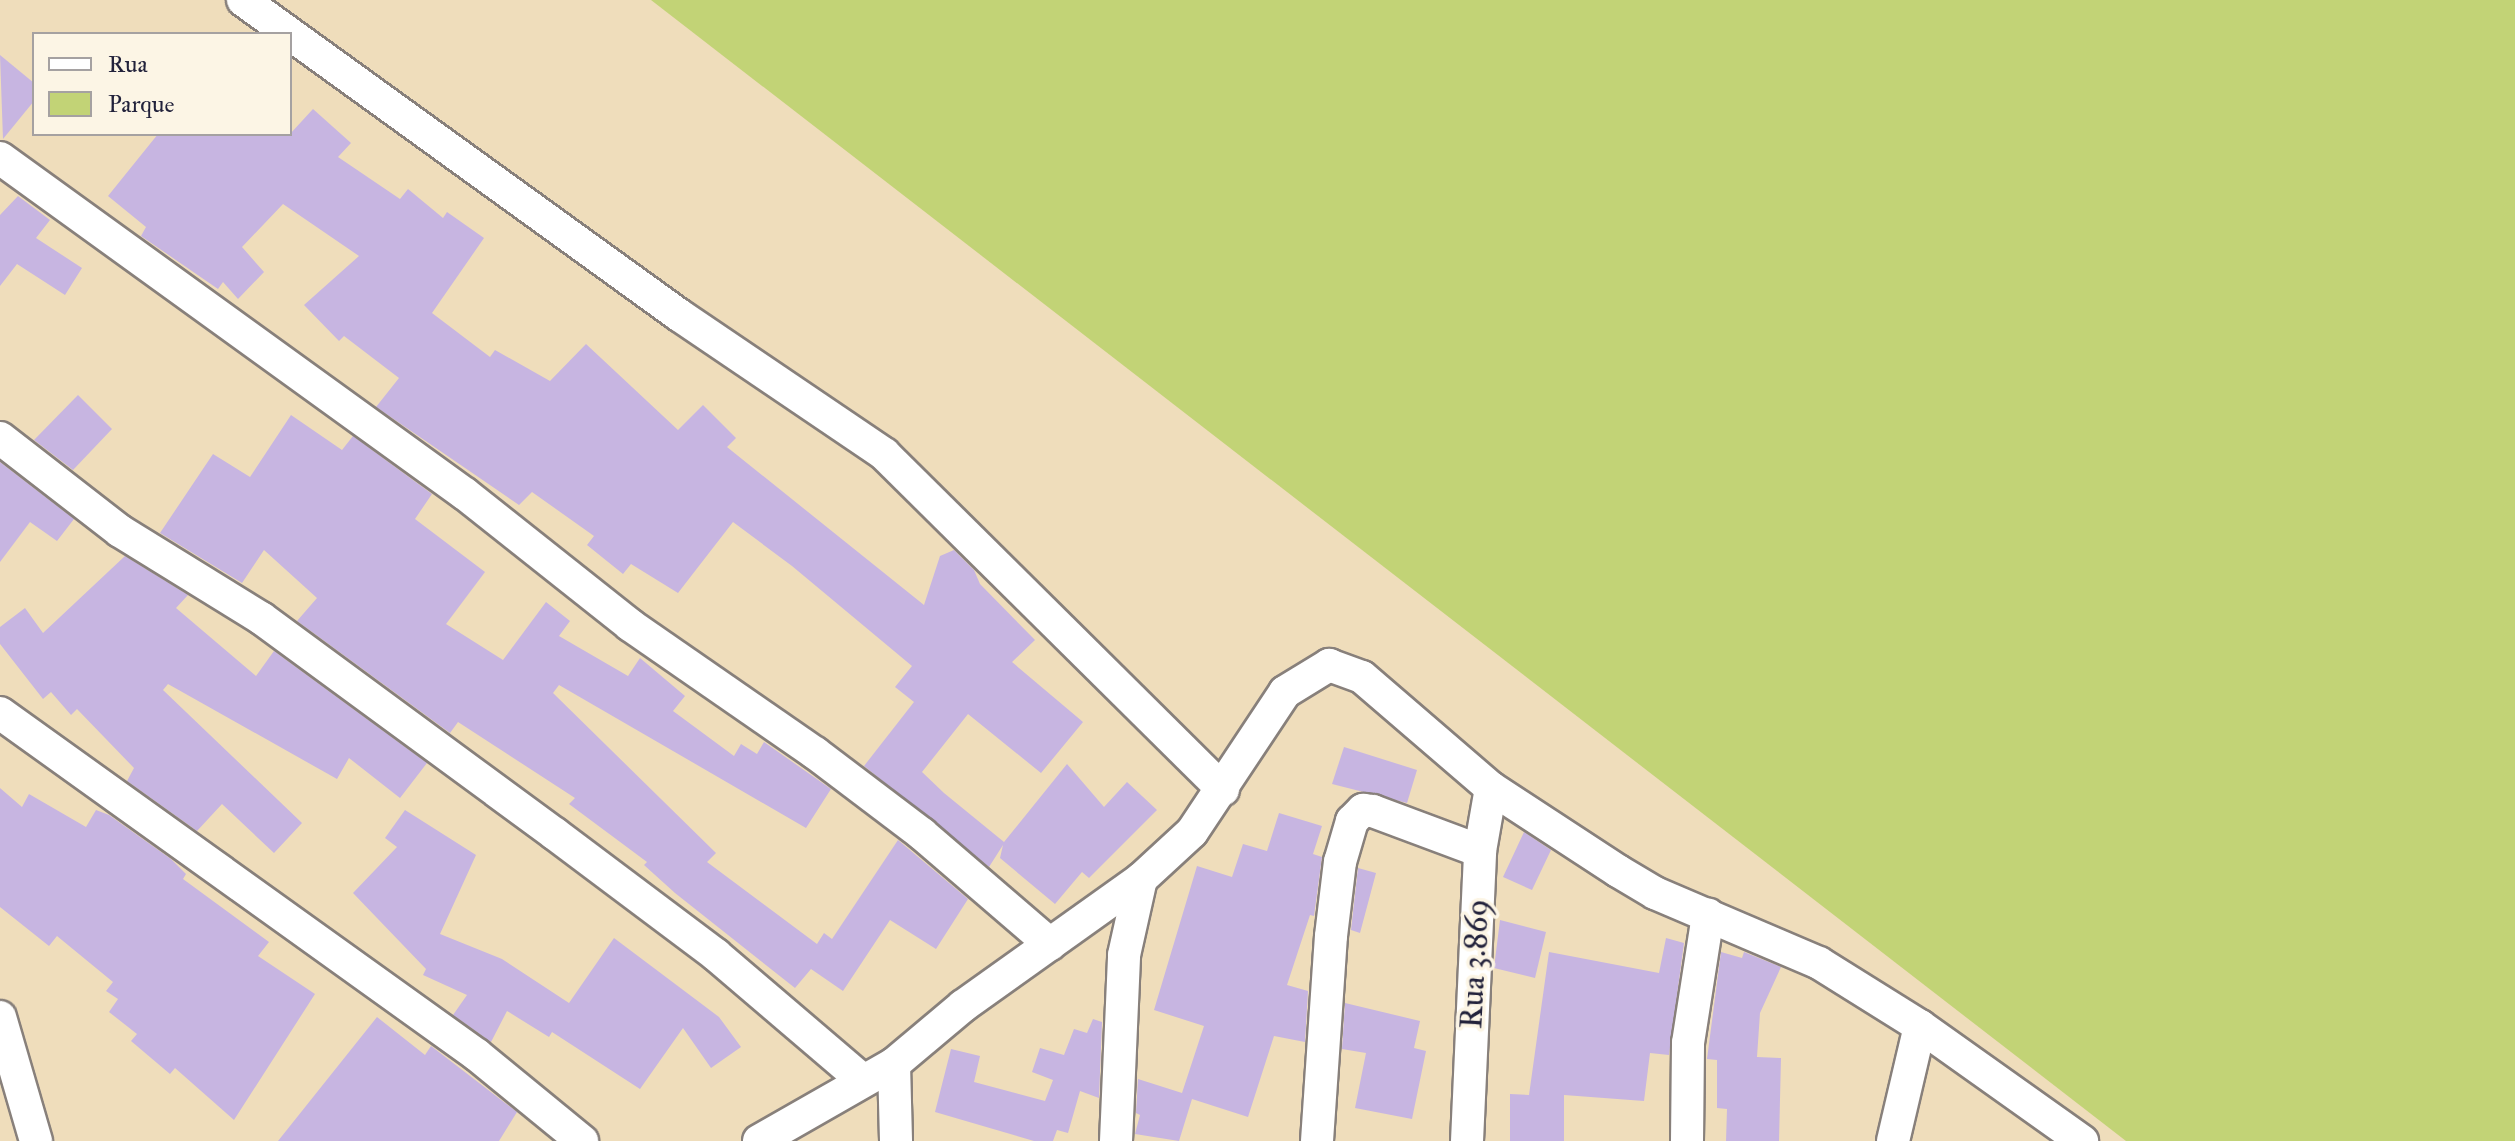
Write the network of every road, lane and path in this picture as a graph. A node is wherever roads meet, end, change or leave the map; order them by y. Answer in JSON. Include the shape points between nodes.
{"nodes":[{"id":1,"x":243,"y":0,"type":"edge"},
{"id":2,"x":287,"y":32,"type":"edge"},
{"id":3,"x":292,"y":35,"type":"edge"},
{"id":4,"x":0,"y":158,"type":"edge"},
{"id":5,"x":0,"y":438,"type":"edge"},
{"id":6,"x":0,"y":713,"type":"edge"},
{"id":7,"x":1491,"y":788,"type":"junction"},
{"id":8,"x":1223,"y":789,"type":"junction"},
{"id":9,"x":1480,"y":851,"type":"junction"},
{"id":10,"x":1141,"y":879,"type":"junction"},
{"id":11,"x":1708,"y":915,"type":"junction"},
{"id":12,"x":1050,"y":944,"type":"junction"},
{"id":13,"x":0,"y":1017,"type":"edge"},
{"id":14,"x":1920,"y":1026,"type":"junction"},
{"id":15,"x":894,"y":1064,"type":"junction"},
{"id":16,"x":861,"y":1079,"type":"junction"},
{"id":17,"x":36,"y":1141,"type":"edge"},
{"id":18,"x":582,"y":1141,"type":"edge"},
{"id":19,"x":759,"y":1141,"type":"edge"},
{"id":20,"x":896,"y":1141,"type":"edge"},
{"id":21,"x":1116,"y":1141,"type":"edge"},
{"id":22,"x":1317,"y":1141,"type":"edge"},
{"id":23,"x":1467,"y":1141,"type":"edge"},
{"id":24,"x":1687,"y":1141,"type":"edge"},
{"id":25,"x":1893,"y":1141,"type":"edge"},
{"id":26,"x":2082,"y":1141,"type":"edge"}],
"edges":[{"from":1,"to":2,"type":"street"},
{"from":3,"to":8,"type":"street","via":[[679,315],[884,454]]},
{"from":4,"to":12,"type":"street","via":[[465,494],[630,625],[815,753],[922,834]]},
{"from":5,"to":16,"type":"street","via":[[120,531],[261,618],[555,834],[716,955]]},
{"from":6,"to":18,"type":"street","via":[[477,1055]]},
{"from":7,"to":8,"type":"street","via":[[1362,677],[1329,665],[1285,692]]},
{"from":7,"to":9,"type":"street","name":"Rua 3.869"},
{"from":7,"to":11,"type":"street","via":[[1618,871]]},
{"from":8,"to":10,"type":"street","via":[[1192,832]]},
{"from":9,"to":22,"type":"street","via":[[1373,811],[1363,810],[1352,821],[1340,862],[1331,936]]},
{"from":9,"to":23,"type":"street","name":"Rua 3.869"},
{"from":10,"to":12,"type":"street"},
{"from":10,"to":21,"type":"street","via":[[1124,955]]},
{"from":11,"to":14,"type":"street","via":[[1819,963]]},
{"from":11,"to":24,"type":"street","via":[[1688,1043]]},
{"from":12,"to":15,"type":"street"},
{"from":13,"to":17,"type":"street"},
{"from":14,"to":25,"type":"street"},
{"from":14,"to":26,"type":"street"},
{"from":15,"to":16,"type":"street"},
{"from":15,"to":20,"type":"street"},
{"from":16,"to":19,"type":"street"}]}
